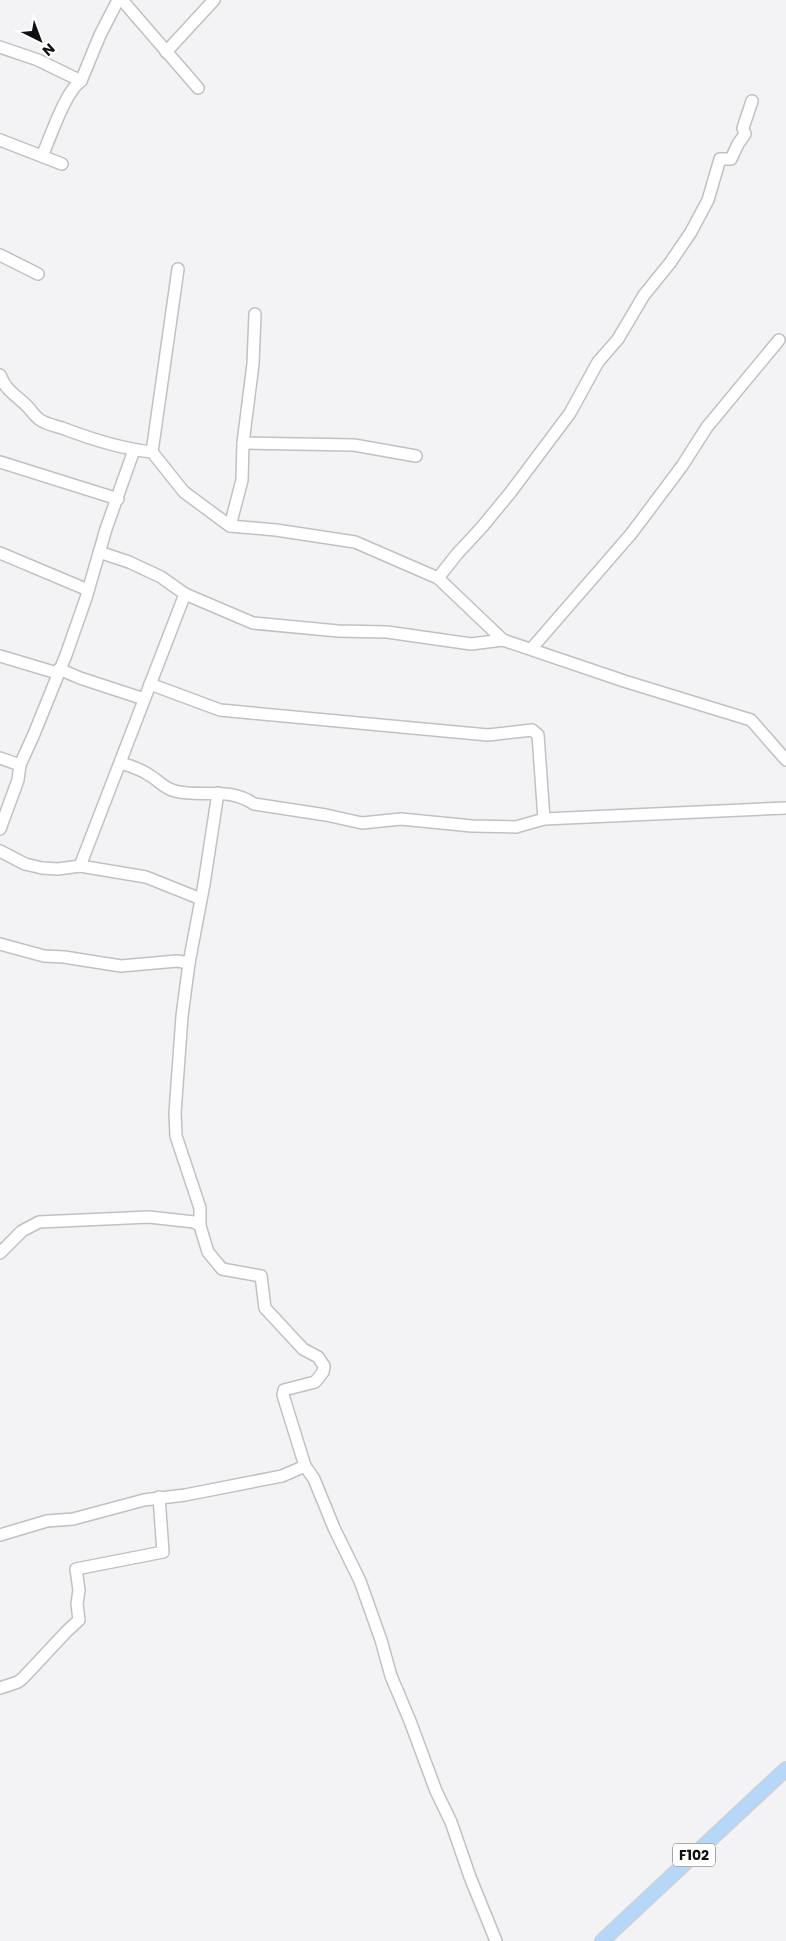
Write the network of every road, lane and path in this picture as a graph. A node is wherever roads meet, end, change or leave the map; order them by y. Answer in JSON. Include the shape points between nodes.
{"nodes":[{"id":1,"x":120,"y":0,"type":"edge"},
{"id":2,"x":214,"y":0,"type":"edge"},
{"id":3,"x":0,"y":46,"type":"edge"},
{"id":4,"x":166,"y":52,"type":"junction"},
{"id":5,"x":80,"y":81,"type":"junction"},
{"id":6,"x":198,"y":88,"type":"dead end"},
{"id":7,"x":752,"y":101,"type":"dead end"},
{"id":8,"x":0,"y":140,"type":"edge"},
{"id":9,"x":42,"y":156,"type":"junction"},
{"id":10,"x":62,"y":164,"type":"dead end"},
{"id":11,"x":0,"y":255,"type":"edge"},
{"id":12,"x":178,"y":269,"type":"dead end"},
{"id":13,"x":38,"y":274,"type":"dead end"},
{"id":14,"x":255,"y":314,"type":"dead end"},
{"id":15,"x":779,"y":340,"type":"dead end"},
{"id":16,"x":0,"y":375,"type":"edge"},
{"id":17,"x":242,"y":443,"type":"junction"},
{"id":18,"x":134,"y":450,"type":"junction"},
{"id":19,"x":152,"y":452,"type":"junction"},
{"id":20,"x":416,"y":456,"type":"dead end"},
{"id":21,"x":0,"y":462,"type":"edge"},
{"id":22,"x":118,"y":499,"type":"junction"},
{"id":23,"x":230,"y":526,"type":"junction"},
{"id":24,"x":99,"y":552,"type":"junction"},
{"id":25,"x":0,"y":553,"type":"edge"},
{"id":26,"x":438,"y":578,"type":"junction"},
{"id":27,"x":88,"y":590,"type":"junction"},
{"id":28,"x":185,"y":594,"type":"junction"},
{"id":29,"x":503,"y":640,"type":"junction"},
{"id":30,"x":532,"y":648,"type":"junction"},
{"id":31,"x":0,"y":656,"type":"edge"},
{"id":32,"x":58,"y":671,"type":"junction"},
{"id":33,"x":150,"y":684,"type":"junction"},
{"id":34,"x":144,"y":699,"type":"junction"},
{"id":35,"x":0,"y":758,"type":"edge"},
{"id":36,"x":786,"y":760,"type":"edge"},
{"id":37,"x":120,"y":763,"type":"junction"},
{"id":38,"x":20,"y":765,"type":"junction"},
{"id":39,"x":218,"y":793,"type":"junction"},
{"id":40,"x":786,"y":808,"type":"edge"},
{"id":41,"x":544,"y":819,"type":"junction"},
{"id":42,"x":0,"y":829,"type":"edge"},
{"id":43,"x":0,"y":850,"type":"edge"},
{"id":44,"x":80,"y":866,"type":"junction"},
{"id":45,"x":201,"y":899,"type":"junction"},
{"id":46,"x":0,"y":944,"type":"edge"},
{"id":47,"x":189,"y":963,"type":"junction"},
{"id":48,"x":200,"y":1226,"type":"junction"},
{"id":49,"x":0,"y":1254,"type":"edge"},
{"id":50,"x":305,"y":1466,"type":"junction"},
{"id":51,"x":159,"y":1497,"type":"junction"},
{"id":52,"x":0,"y":1535,"type":"edge"},
{"id":53,"x":0,"y":1688,"type":"edge"},
{"id":54,"x":786,"y":1769,"type":"edge"},
{"id":55,"x":496,"y":1941,"type":"edge"},
{"id":56,"x":602,"y":1941,"type":"edge"}],
"edges":[{"from":1,"to":4,"type":"street"},
{"from":1,"to":5,"type":"street"},
{"from":2,"to":4,"type":"street"},
{"from":3,"to":5,"type":"street"},
{"from":4,"to":6,"type":"street"},
{"from":5,"to":9,"type":"street","via":[[68,96]]},
{"from":7,"to":26,"type":"street","via":[[743,128],[745,134],[731,159],[720,159],[708,200],[682,245],[644,295],[618,339],[598,362],[570,413],[543,450]]},
{"from":8,"to":9,"type":"street"},
{"from":9,"to":10,"type":"street"},
{"from":11,"to":13,"type":"street"},
{"from":12,"to":19,"type":"street"},
{"from":14,"to":17,"type":"street","via":[[253,364]]},
{"from":15,"to":30,"type":"street","via":[[707,427],[631,534]]},
{"from":16,"to":18,"type":"street","via":[[15,397],[45,423]]},
{"from":17,"to":20,"type":"street","via":[[354,445]]},
{"from":17,"to":23,"type":"street","via":[[242,480]]},
{"from":18,"to":19,"type":"street"},
{"from":18,"to":22,"type":"street"},
{"from":19,"to":23,"type":"street","via":[[184,492]]},
{"from":21,"to":22,"type":"street"},
{"from":22,"to":24,"type":"street"},
{"from":23,"to":26,"type":"street","via":[[355,542]]},
{"from":24,"to":27,"type":"street"},
{"from":24,"to":28,"type":"street","via":[[161,576]]},
{"from":25,"to":27,"type":"street"},
{"from":26,"to":29,"type":"street"},
{"from":27,"to":32,"type":"street"},
{"from":28,"to":29,"type":"street","via":[[253,623],[387,632],[472,644]]},
{"from":28,"to":33,"type":"street"},
{"from":29,"to":30,"type":"street"},
{"from":30,"to":36,"type":"street","via":[[624,681],[751,720]]},
{"from":31,"to":32,"type":"street"},
{"from":32,"to":34,"type":"street"},
{"from":32,"to":38,"type":"street"},
{"from":33,"to":34,"type":"street"},
{"from":33,"to":41,"type":"street","via":[[220,710],[488,735],[532,730],[538,735]]},
{"from":34,"to":37,"type":"street"},
{"from":35,"to":38,"type":"street"},
{"from":37,"to":39,"type":"street","via":[[148,774],[175,791]]},
{"from":37,"to":44,"type":"street"},
{"from":38,"to":42,"type":"street","via":[[18,780]]},
{"from":39,"to":41,"type":"street","via":[[246,798],[254,804],[362,823],[401,819],[516,827]]},
{"from":39,"to":45,"type":"street"},
{"from":40,"to":41,"type":"street"},
{"from":43,"to":44,"type":"street","via":[[25,864],[42,868]]},
{"from":44,"to":45,"type":"street","via":[[146,877]]},
{"from":45,"to":47,"type":"street"},
{"from":46,"to":47,"type":"street","via":[[44,956],[121,966],[177,961]]},
{"from":47,"to":48,"type":"street","via":[[175,1113],[176,1136],[200,1208]]},
{"from":48,"to":49,"type":"street","via":[[194,1222],[149,1217],[39,1222],[22,1231]]},
{"from":48,"to":50,"type":"street","via":[[208,1252],[217,1265],[227,1271],[261,1276],[265,1308],[303,1349],[318,1357],[324,1366],[324,1372],[315,1382],[283,1392]]},
{"from":50,"to":51,"type":"street","via":[[282,1476]]},
{"from":50,"to":55,"type":"street","via":[[314,1479],[360,1581],[391,1676],[436,1791],[452,1822]]},
{"from":51,"to":52,"type":"street"},
{"from":51,"to":53,"type":"street","via":[[163,1552],[76,1569],[79,1620],[23,1678]]},
{"from":54,"to":56,"type":"main road","number":"F102"}]}
